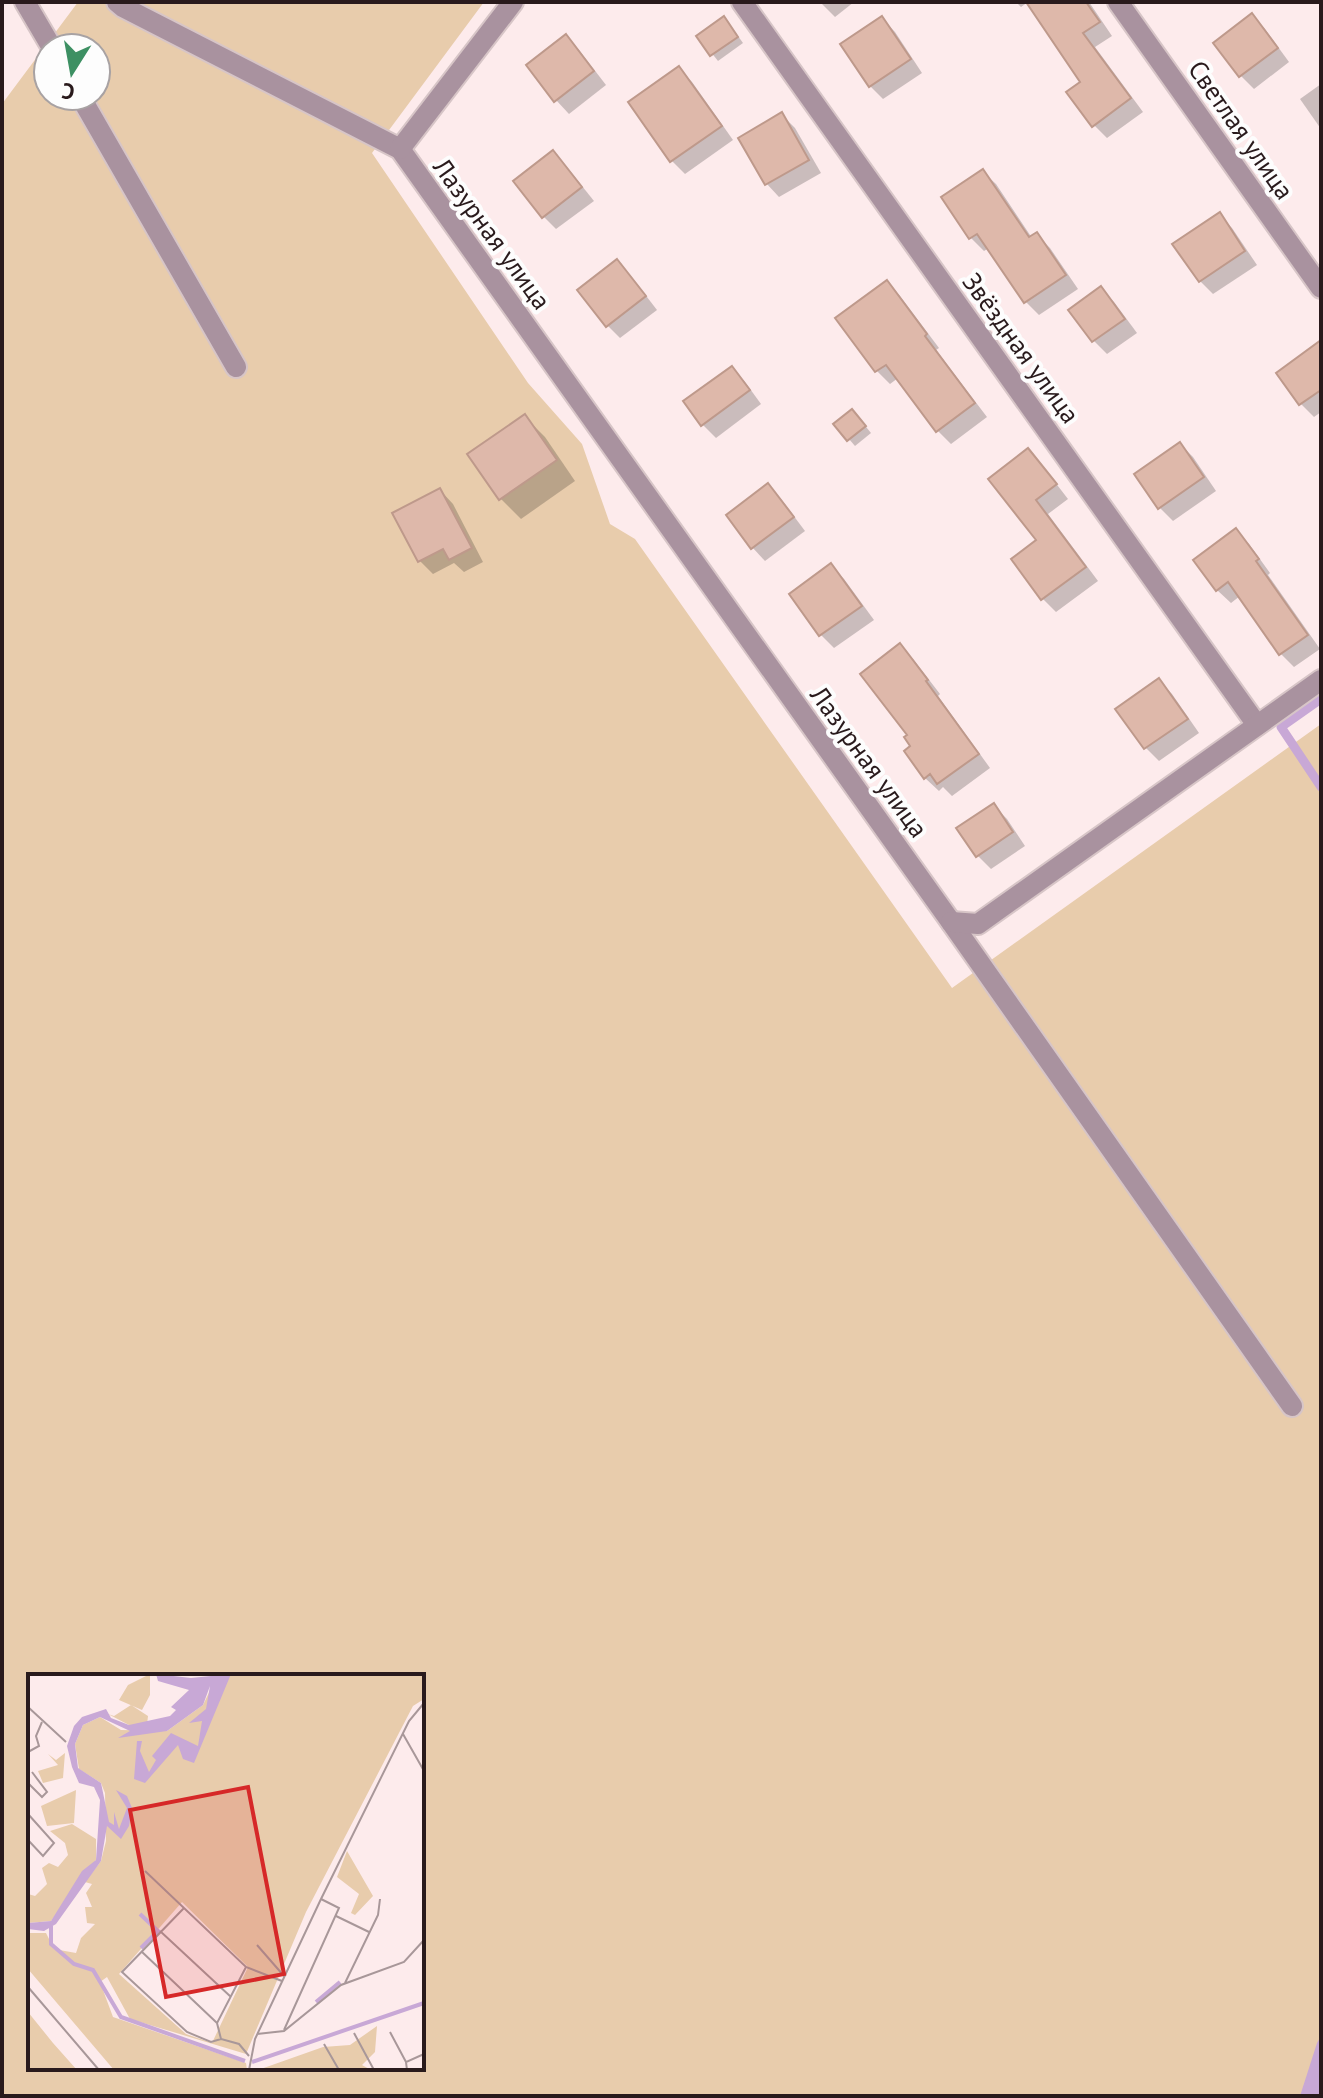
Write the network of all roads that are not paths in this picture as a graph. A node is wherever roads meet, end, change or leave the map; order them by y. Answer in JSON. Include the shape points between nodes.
{"nodes":[{"id":1,"x":25,"y":2,"type":"edge"},
{"id":2,"x":117,"y":2,"type":"edge"},
{"id":3,"x":513,"y":2,"type":"edge"},
{"id":4,"x":742,"y":2,"type":"edge"},
{"id":5,"x":1118,"y":2,"type":"edge"},
{"id":6,"x":43,"y":32,"type":"edge"},
{"id":7,"x":89,"y":112,"type":"edge"},
{"id":8,"x":400,"y":149,"type":"junction"},
{"id":9,"x":1321,"y":288,"type":"edge"},
{"id":10,"x":236,"y":367,"type":"dead end"},
{"id":11,"x":1321,"y":680,"type":"edge"},
{"id":12,"x":1257,"y":725,"type":"junction"},
{"id":13,"x":951,"y":922,"type":"junction"},
{"id":14,"x":1292,"y":1406,"type":"dead end"}],
"edges":[{"from":1,"to":6,"type":"street"},
{"from":2,"to":8,"type":"street"},
{"from":3,"to":8,"type":"street"},
{"from":4,"to":12,"type":"street","name":"Звёздная улица"},
{"from":5,"to":9,"type":"street","name":"Светлая улица"},
{"from":7,"to":10,"type":"street"},
{"from":8,"to":13,"type":"street","name":"Лазурная улица"},
{"from":11,"to":12,"type":"street"},
{"from":12,"to":13,"type":"street","via":[[978,924]]},
{"from":13,"to":14,"type":"street","name":"Лазурная улица"}]}
